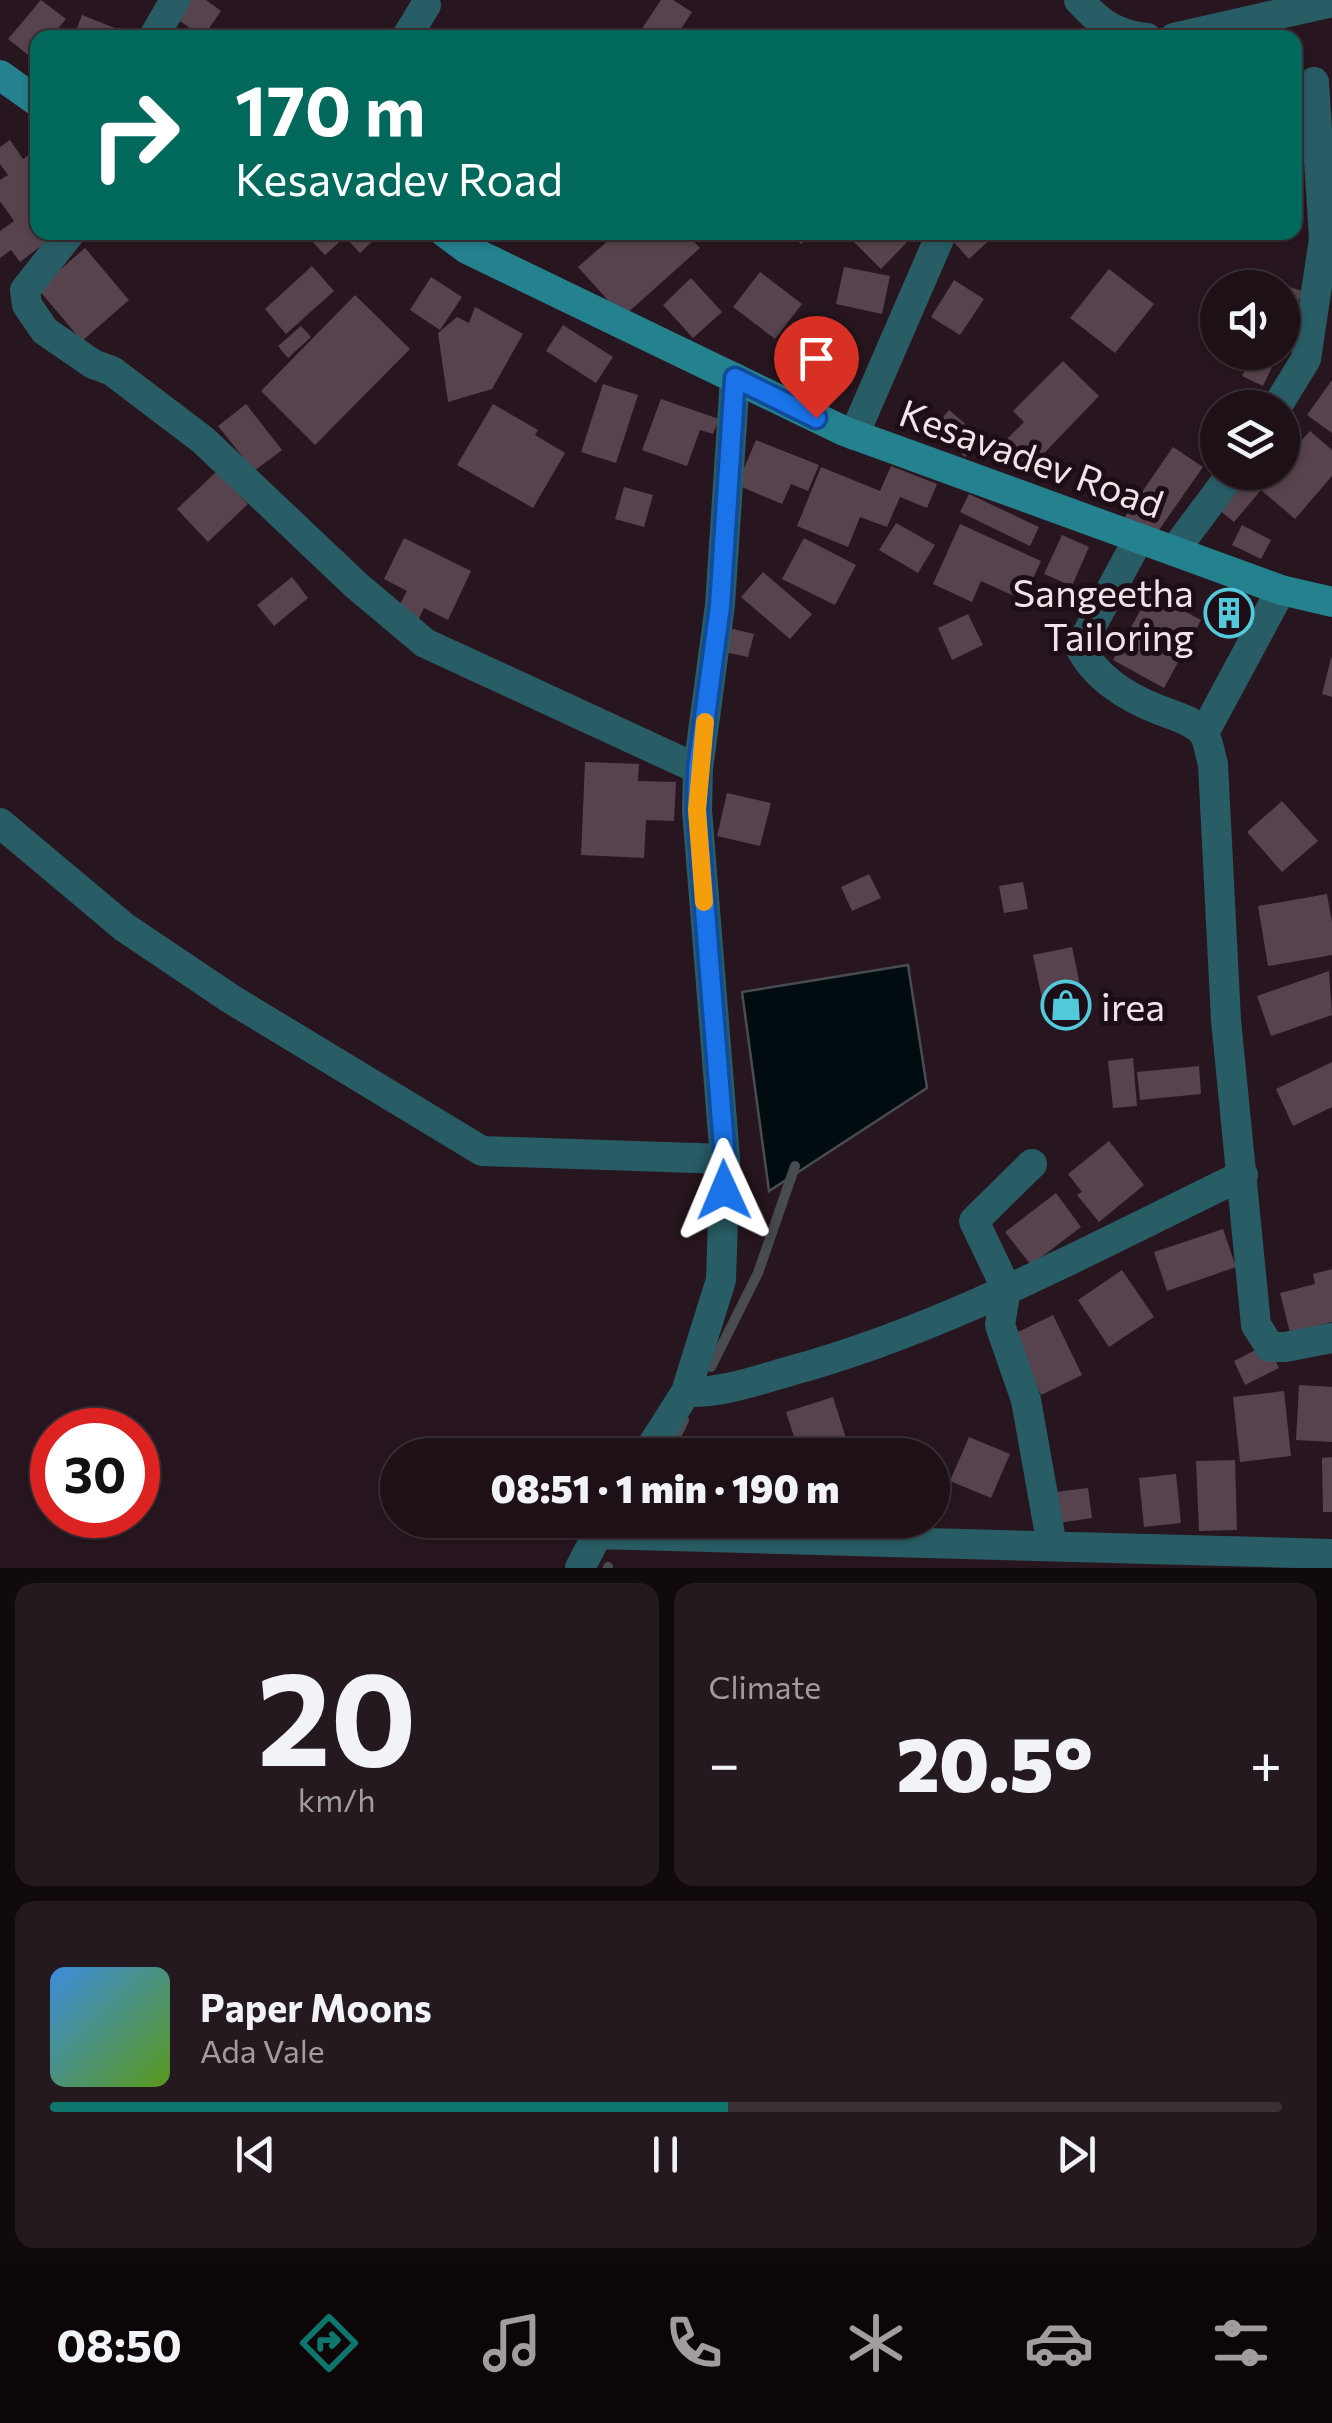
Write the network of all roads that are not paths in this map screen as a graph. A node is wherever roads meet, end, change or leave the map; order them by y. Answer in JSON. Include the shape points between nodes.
{"nodes":[{"id":1,"x":175,"y":0,"type":"edge"},
{"id":2,"x":1079,"y":0,"type":"edge"},
{"id":3,"x":1332,"y":2,"type":"edge"},
{"id":4,"x":426,"y":5,"type":"dead end"},
{"id":5,"x":158,"y":30,"type":"edge"},
{"id":6,"x":411,"y":30,"type":"edge"},
{"id":7,"x":1114,"y":30,"type":"edge"},
{"id":8,"x":1209,"y":30,"type":"edge"},
{"id":9,"x":0,"y":75,"type":"edge"},
{"id":10,"x":1314,"y":82,"type":"dead end"},
{"id":11,"x":30,"y":96,"type":"edge"},
{"id":12,"x":64,"y":240,"type":"edge"},
{"id":13,"x":455,"y":240,"type":"edge"},
{"id":14,"x":939,"y":240,"type":"edge"},
{"id":15,"x":735,"y":378,"type":"junction"},
{"id":16,"x":1287,"y":390,"type":"edge"},
{"id":17,"x":854,"y":434,"type":"junction"},
{"id":18,"x":1220,"y":490,"type":"edge"},
{"id":19,"x":1140,"y":538,"type":"junction"},
{"id":20,"x":1174,"y":551,"type":"junction"},
{"id":21,"x":1281,"y":590,"type":"junction"},
{"id":22,"x":1332,"y":602,"type":"edge"},
{"id":23,"x":1204,"y":732,"type":"junction"},
{"id":24,"x":698,"y":769,"type":"junction"},
{"id":25,"x":0,"y":823,"type":"edge"},
{"id":26,"x":725,"y":1159,"type":"junction"},
{"id":27,"x":1032,"y":1164,"type":"dead end"},
{"id":28,"x":1243,"y":1175,"type":"junction"},
{"id":29,"x":1006,"y":1288,"type":"junction"},
{"id":30,"x":1332,"y":1338,"type":"edge"},
{"id":31,"x":686,"y":1392,"type":"junction"},
{"id":32,"x":657,"y":1438,"type":"edge"},
{"id":33,"x":595,"y":1538,"type":"edge"},
{"id":34,"x":725,"y":1538,"type":"edge"},
{"id":35,"x":1052,"y":1546,"type":"junction"},
{"id":36,"x":1332,"y":1554,"type":"edge"},
{"id":37,"x":916,"y":1555,"type":"edge"},
{"id":38,"x":580,"y":1568,"type":"edge"}],
"edges":[{"from":1,"to":5,"type":"street"},
{"from":2,"to":7,"type":"street"},
{"from":3,"to":8,"type":"street"},
{"from":4,"to":6,"type":"street"},
{"from":9,"to":11,"type":"street"},
{"from":10,"to":16,"type":"street","via":[[1324,238],[1306,359]]},
{"from":12,"to":24,"type":"street","via":[[25,290],[27,306],[45,331],[112,371],[203,440],[425,643]]},
{"from":13,"to":15,"type":"street","name":"Kesavadev Road"},
{"from":14,"to":17,"type":"street"},
{"from":15,"to":17,"type":"street","name":"Kesavadev Road"},
{"from":15,"to":24,"type":"street","via":[[720,606]]},
{"from":17,"to":19,"type":"street","name":"Kesavadev Road"},
{"from":18,"to":20,"type":"street"},
{"from":19,"to":20,"type":"street","name":"Kesavadev Road"},
{"from":19,"to":23,"type":"street","via":[[1080,647],[1089,666],[1116,687]]},
{"from":20,"to":21,"type":"street","name":"Kesavadev Road"},
{"from":21,"to":22,"type":"street","name":"Kesavadev Road"},
{"from":21,"to":23,"type":"street"},
{"from":23,"to":28,"type":"street","via":[[1213,764],[1226,1020]]},
{"from":24,"to":26,"type":"street"},
{"from":25,"to":26,"type":"street","via":[[124,927],[482,1151]]},
{"from":26,"to":31,"type":"street","via":[[722,1280]]},
{"from":27,"to":29,"type":"street","via":[[974,1221]]},
{"from":28,"to":29,"type":"street"},
{"from":28,"to":30,"type":"street","via":[[1256,1325],[1270,1347]]},
{"from":29,"to":31,"type":"street","via":[[828,1361],[713,1393]]},
{"from":29,"to":35,"type":"street","via":[[1000,1324],[1026,1400]]},
{"from":31,"to":32,"type":"street"},
{"from":33,"to":38,"type":"street"},
{"from":34,"to":37,"type":"street"},
{"from":35,"to":36,"type":"street"},
{"from":35,"to":37,"type":"street"}]}
